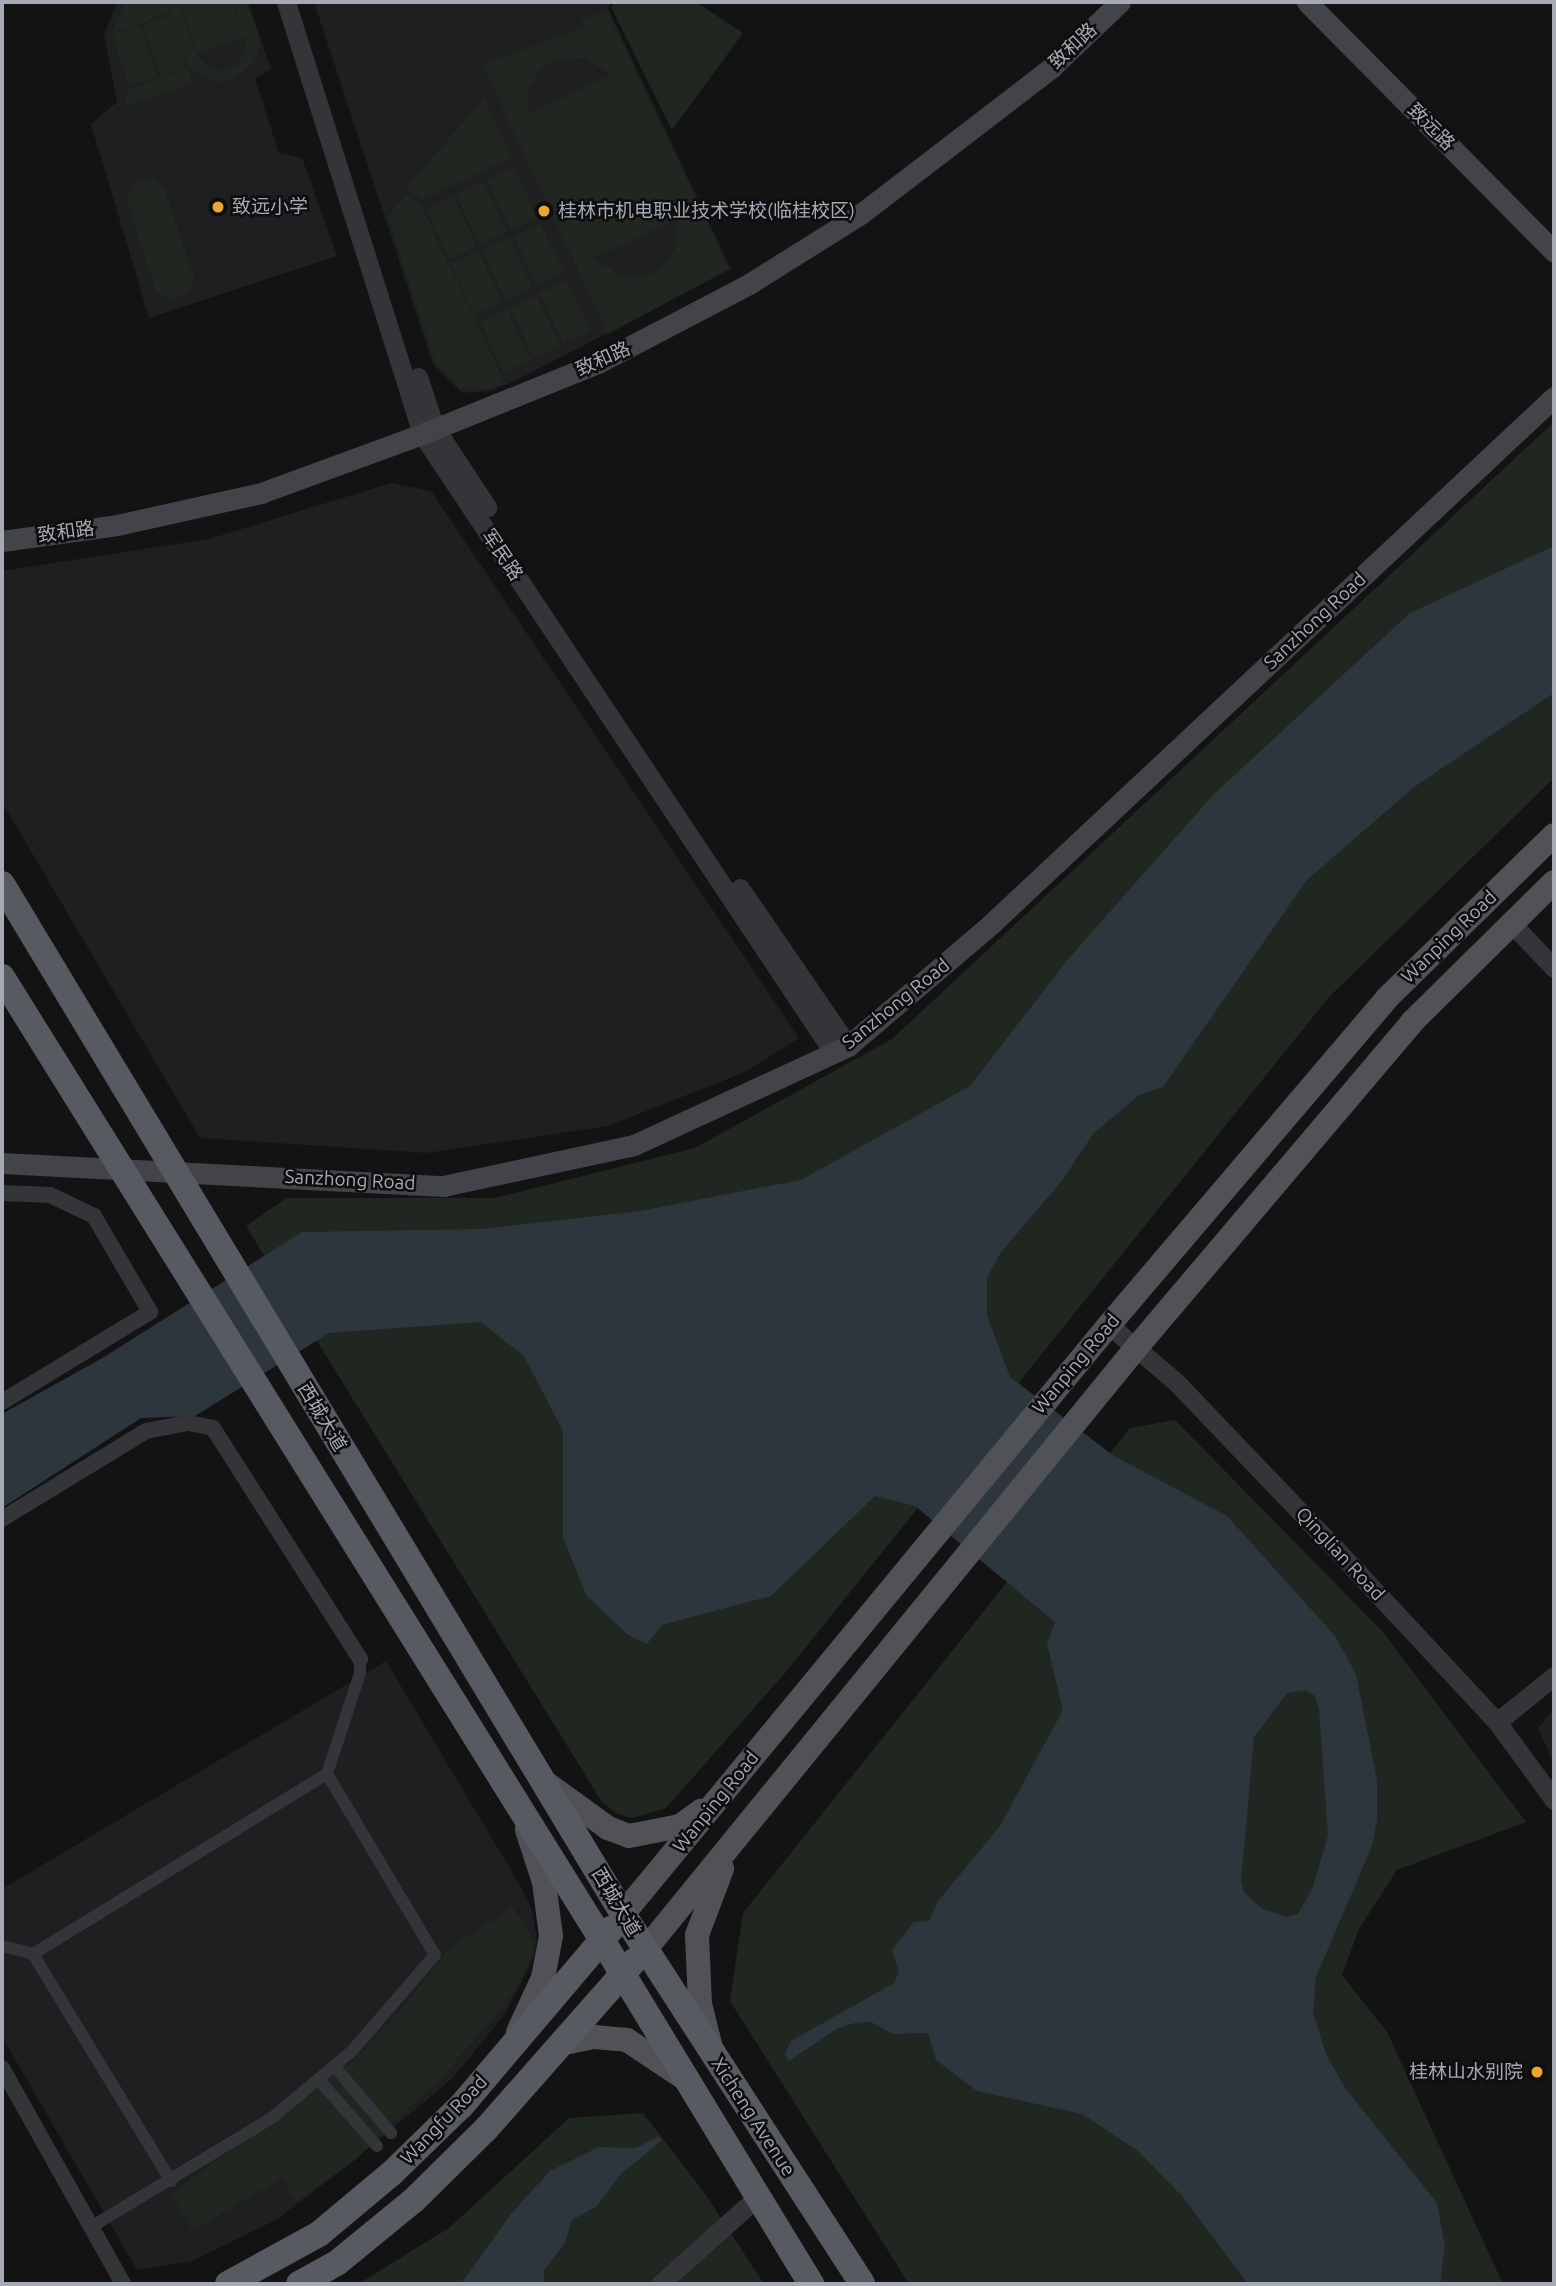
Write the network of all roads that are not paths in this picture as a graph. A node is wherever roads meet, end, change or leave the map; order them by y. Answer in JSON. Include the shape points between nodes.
{"nodes":[{"id":1,"x":286,"y":2,"type":"edge"},
{"id":2,"x":294,"y":2,"type":"edge"},
{"id":3,"x":1120,"y":2,"type":"edge"},
{"id":4,"x":1307,"y":2,"type":"edge"},
{"id":5,"x":1554,"y":252,"type":"edge"},
{"id":6,"x":1554,"y":397,"type":"edge"},
{"id":7,"x":429,"y":431,"type":"junction"},
{"id":8,"x":2,"y":541,"type":"edge"},
{"id":9,"x":1554,"y":835,"type":"edge"},
{"id":10,"x":1554,"y":882,"type":"edge"},
{"id":11,"x":2,"y":884,"type":"edge"},
{"id":12,"x":1511,"y":923,"type":"junction"},
{"id":13,"x":1554,"y":968,"type":"edge"},
{"id":14,"x":2,"y":977,"type":"edge"},
{"id":15,"x":841,"y":1049,"type":"junction"},
{"id":16,"x":2,"y":1163,"type":"edge"},
{"id":17,"x":173,"y":1170,"type":"junction"},
{"id":18,"x":121,"y":1171,"type":"junction"},
{"id":19,"x":2,"y":1193,"type":"edge"},
{"id":20,"x":1108,"y":1325,"type":"junction"},
{"id":21,"x":1136,"y":1348,"type":"junction"},
{"id":22,"x":2,"y":1402,"type":"edge"},
{"id":23,"x":2,"y":1519,"type":"edge"},
{"id":24,"x":360,"y":1659,"type":"joint"},
{"id":25,"x":1554,"y":1676,"type":"edge"},
{"id":26,"x":1497,"y":1722,"type":"junction"},
{"id":27,"x":327,"y":1774,"type":"junction"},
{"id":28,"x":542,"y":1780,"type":"junction"},
{"id":29,"x":719,"y":1798,"type":"junction"},
{"id":30,"x":1554,"y":1800,"type":"edge"},
{"id":31,"x":520,"y":1809,"type":"junction"},
{"id":32,"x":737,"y":1837,"type":"junction"},
{"id":33,"x":623,"y":1914,"type":"junction"},
{"id":34,"x":602,"y":1940,"type":"junction"},
{"id":35,"x":2,"y":1946,"type":"edge"},
{"id":36,"x":645,"y":1950,"type":"junction"},
{"id":37,"x":33,"y":1954,"type":"junction"},
{"id":38,"x":622,"y":1974,"type":"junction"},
{"id":39,"x":561,"y":2044,"type":"junction"},
{"id":40,"x":510,"y":2049,"type":"junction"},
{"id":41,"x":712,"y":2055,"type":"junction"},
{"id":42,"x":335,"y":2067,"type":"junction"},
{"id":43,"x":2,"y":2068,"type":"edge"},
{"id":44,"x":684,"y":2078,"type":"junction"},
{"id":45,"x":319,"y":2080,"type":"junction"},
{"id":46,"x":391,"y":2133,"type":"dead end"},
{"id":47,"x":377,"y":2146,"type":"dead end"},
{"id":48,"x":170,"y":2181,"type":"junction"},
{"id":49,"x":759,"y":2204,"type":"junction"},
{"id":50,"x":91,"y":2227,"type":"junction"},
{"id":51,"x":123,"y":2284,"type":"edge"},
{"id":52,"x":228,"y":2284,"type":"edge"},
{"id":53,"x":299,"y":2284,"type":"edge"},
{"id":54,"x":660,"y":2284,"type":"edge"},
{"id":55,"x":670,"y":2284,"type":"edge"},
{"id":56,"x":811,"y":2284,"type":"edge"},
{"id":57,"x":862,"y":2284,"type":"edge"}],
"edges":[{"from":1,"to":7,"type":"street","name":"军民路"},
{"from":2,"to":7,"type":"street","name":"军民路"},
{"from":3,"to":7,"type":"main road","name":"致和路","via":[[1052,67],[958,142],[862,214],[765,275],[598,363]]},
{"from":4,"to":5,"type":"main road","name":"致远路"},
{"from":6,"to":15,"type":"main road","name":"Sanzhong Road","via":[[990,925]]},
{"from":7,"to":8,"type":"main road","name":"致和路","via":[[261,493],[117,525]]},
{"from":7,"to":15,"type":"street","name":"军民路"},
{"from":9,"to":20,"type":"main road","name":"Wanping Road","via":[[1387,998]]},
{"from":10,"to":12,"type":"main road","name":"Wanping Road"},
{"from":11,"to":17,"type":"highway","name":"西城大道"},
{"from":12,"to":13,"type":"street"},
{"from":12,"to":21,"type":"main road","name":"Wanping Road","via":[[1412,1021]]},
{"from":14,"to":18,"type":"highway","name":"西城大道"},
{"from":15,"to":17,"type":"main road","name":"Sanzhong Road","via":[[634,1145],[443,1186]]},
{"from":16,"to":18,"type":"main road","name":"Sanzhong Road"},
{"from":17,"to":18,"type":"main road","name":"Sanzhong Road"},
{"from":17,"to":28,"type":"highway","name":"西城大道"},
{"from":18,"to":31,"type":"highway","name":"西城大道"},
{"from":19,"to":22,"type":"street","via":[[50,1195],[94,1216],[150,1312]]},
{"from":20,"to":21,"type":"street","name":"Qinglian Road"},
{"from":20,"to":29,"type":"main road","name":"Wanping Road"},
{"from":21,"to":26,"type":"street","name":"Qinglian Road","via":[[1176,1382]]},
{"from":21,"to":32,"type":"main road","name":"Wanping Road"},
{"from":23,"to":24,"type":"street","via":[[146,1431],[188,1423],[213,1428]]},
{"from":24,"to":27,"type":"street"},
{"from":25,"to":26,"type":"street"},
{"from":26,"to":30,"type":"street","name":"Qinglian Road"},
{"from":27,"to":37,"type":"street"},
{"from":27,"to":42,"type":"street","via":[[435,1955],[383,2020]]},
{"from":28,"to":29,"type":"main road","via":[[608,1828],[629,1836],[680,1826]]},
{"from":28,"to":33,"type":"highway","name":"西城大道"},
{"from":29,"to":33,"type":"main road","name":"Wanping Road"},
{"from":31,"to":34,"type":"highway","name":"西城大道"},
{"from":31,"to":40,"type":"main road","via":[[544,1882],[551,1936],[543,1978]]},
{"from":32,"to":36,"type":"main road","name":"Wanping Road"},
{"from":32,"to":41,"type":"main road","via":[[697,1935],[700,2004]]},
{"from":33,"to":34,"type":"highway","name":"Wangfu Road"},
{"from":33,"to":36,"type":"highway","name":"西城大道"},
{"from":34,"to":38,"type":"highway","name":"西城大道"},
{"from":34,"to":40,"type":"highway","name":"Wangfu Road"},
{"from":35,"to":37,"type":"street"},
{"from":36,"to":38,"type":"highway","name":"Wangfu Road"},
{"from":36,"to":41,"type":"highway","name":"Xicheng Avenue"},
{"from":37,"to":48,"type":"street"},
{"from":38,"to":39,"type":"highway","name":"Wangfu Road"},
{"from":38,"to":44,"type":"highway","name":"Xicheng Avenue"},
{"from":39,"to":44,"type":"main road","via":[[594,2037],[627,2040]]},
{"from":39,"to":53,"type":"highway","name":"Wangfu Road","via":[[486,2129],[414,2200],[337,2263]]},
{"from":40,"to":52,"type":"highway","name":"Wangfu Road","via":[[402,2164],[319,2234]]},
{"from":41,"to":57,"type":"highway","name":"Xicheng Avenue"},
{"from":42,"to":45,"type":"street"},
{"from":42,"to":46,"type":"street"},
{"from":43,"to":50,"type":"street"},
{"from":44,"to":49,"type":"highway","name":"Xicheng Avenue"},
{"from":45,"to":47,"type":"street"},
{"from":45,"to":48,"type":"street","via":[[248,2135]]},
{"from":48,"to":50,"type":"street"},
{"from":49,"to":54,"type":"street"},
{"from":49,"to":55,"type":"street"},
{"from":49,"to":56,"type":"highway","name":"Xicheng Avenue"},
{"from":50,"to":51,"type":"street"}]}
